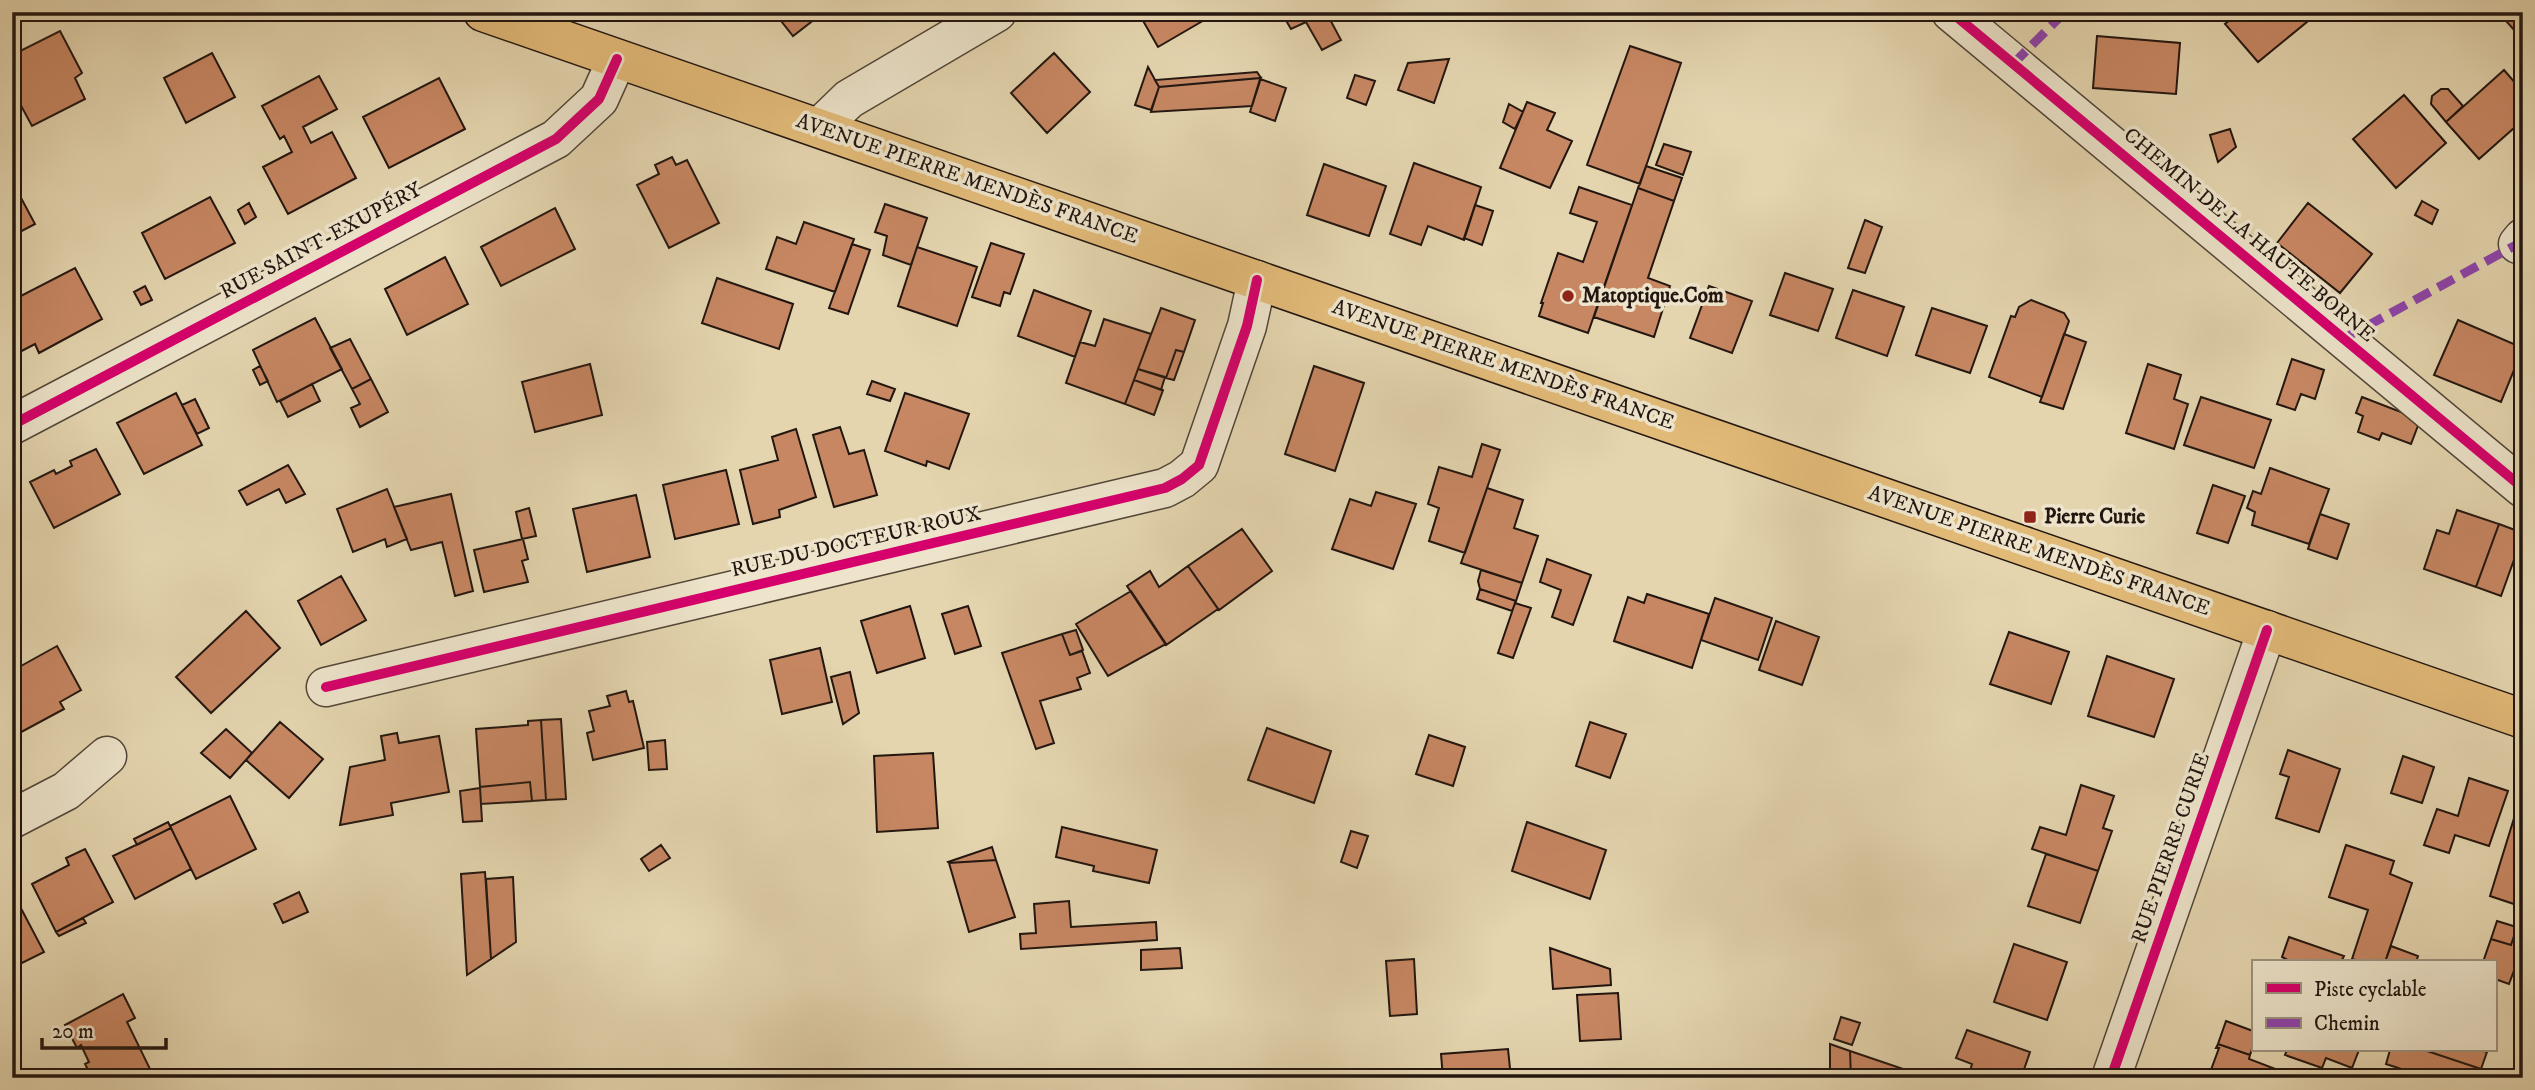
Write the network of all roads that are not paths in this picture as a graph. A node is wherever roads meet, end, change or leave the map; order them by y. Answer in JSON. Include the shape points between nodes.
{"nodes":[{"id":1,"x":483,"y":12,"type":"edge"},
{"id":2,"x":997,"y":12,"type":"edge"},
{"id":3,"x":1951,"y":12,"type":"edge"},
{"id":4,"x":617,"y":59,"type":"junction"},
{"id":5,"x":819,"y":128,"type":"junction"},
{"id":6,"x":1257,"y":279,"type":"junction"},
{"id":7,"x":12,"y":425,"type":"edge"},
{"id":8,"x":2523,"y":488,"type":"edge"},
{"id":9,"x":2267,"y":630,"type":"junction"},
{"id":10,"x":326,"y":687,"type":"dead end"},
{"id":11,"x":2523,"y":719,"type":"edge"},
{"id":12,"x":107,"y":756,"type":"dead end"},
{"id":13,"x":12,"y":820,"type":"edge"},
{"id":14,"x":2111,"y":1078,"type":"edge"}],
"edges":[{"from":1,"to":4,"type":"main road","name":"AVENUE PIERRE MENDÈS FRANCE"},
{"from":2,"to":5,"type":"street","via":[[849,99]]},
{"from":3,"to":8,"type":"street","name":"CHEMIN DE LA HAUTE BORNE"},
{"from":4,"to":5,"type":"main road","name":"AVENUE PIERRE MENDÈS FRANCE"},
{"from":4,"to":7,"type":"street","name":"RUE SAINT-EXUPÉRY","via":[[600,99],[556,139]]},
{"from":5,"to":6,"type":"main road","name":"AVENUE PIERRE MENDÈS FRANCE"},
{"from":6,"to":9,"type":"main road","name":"AVENUE PIERRE MENDÈS FRANCE"},
{"from":6,"to":10,"type":"street","name":"RUE DU DOCTEUR ROUX","via":[[1247,326],[1199,465],[1165,488]]},
{"from":9,"to":11,"type":"main road","name":"AVENUE PIERRE MENDÈS FRANCE"},
{"from":9,"to":14,"type":"street","name":"RUE PIERRE CURIE"},
{"from":12,"to":13,"type":"street","via":[[66,791]]}]}
